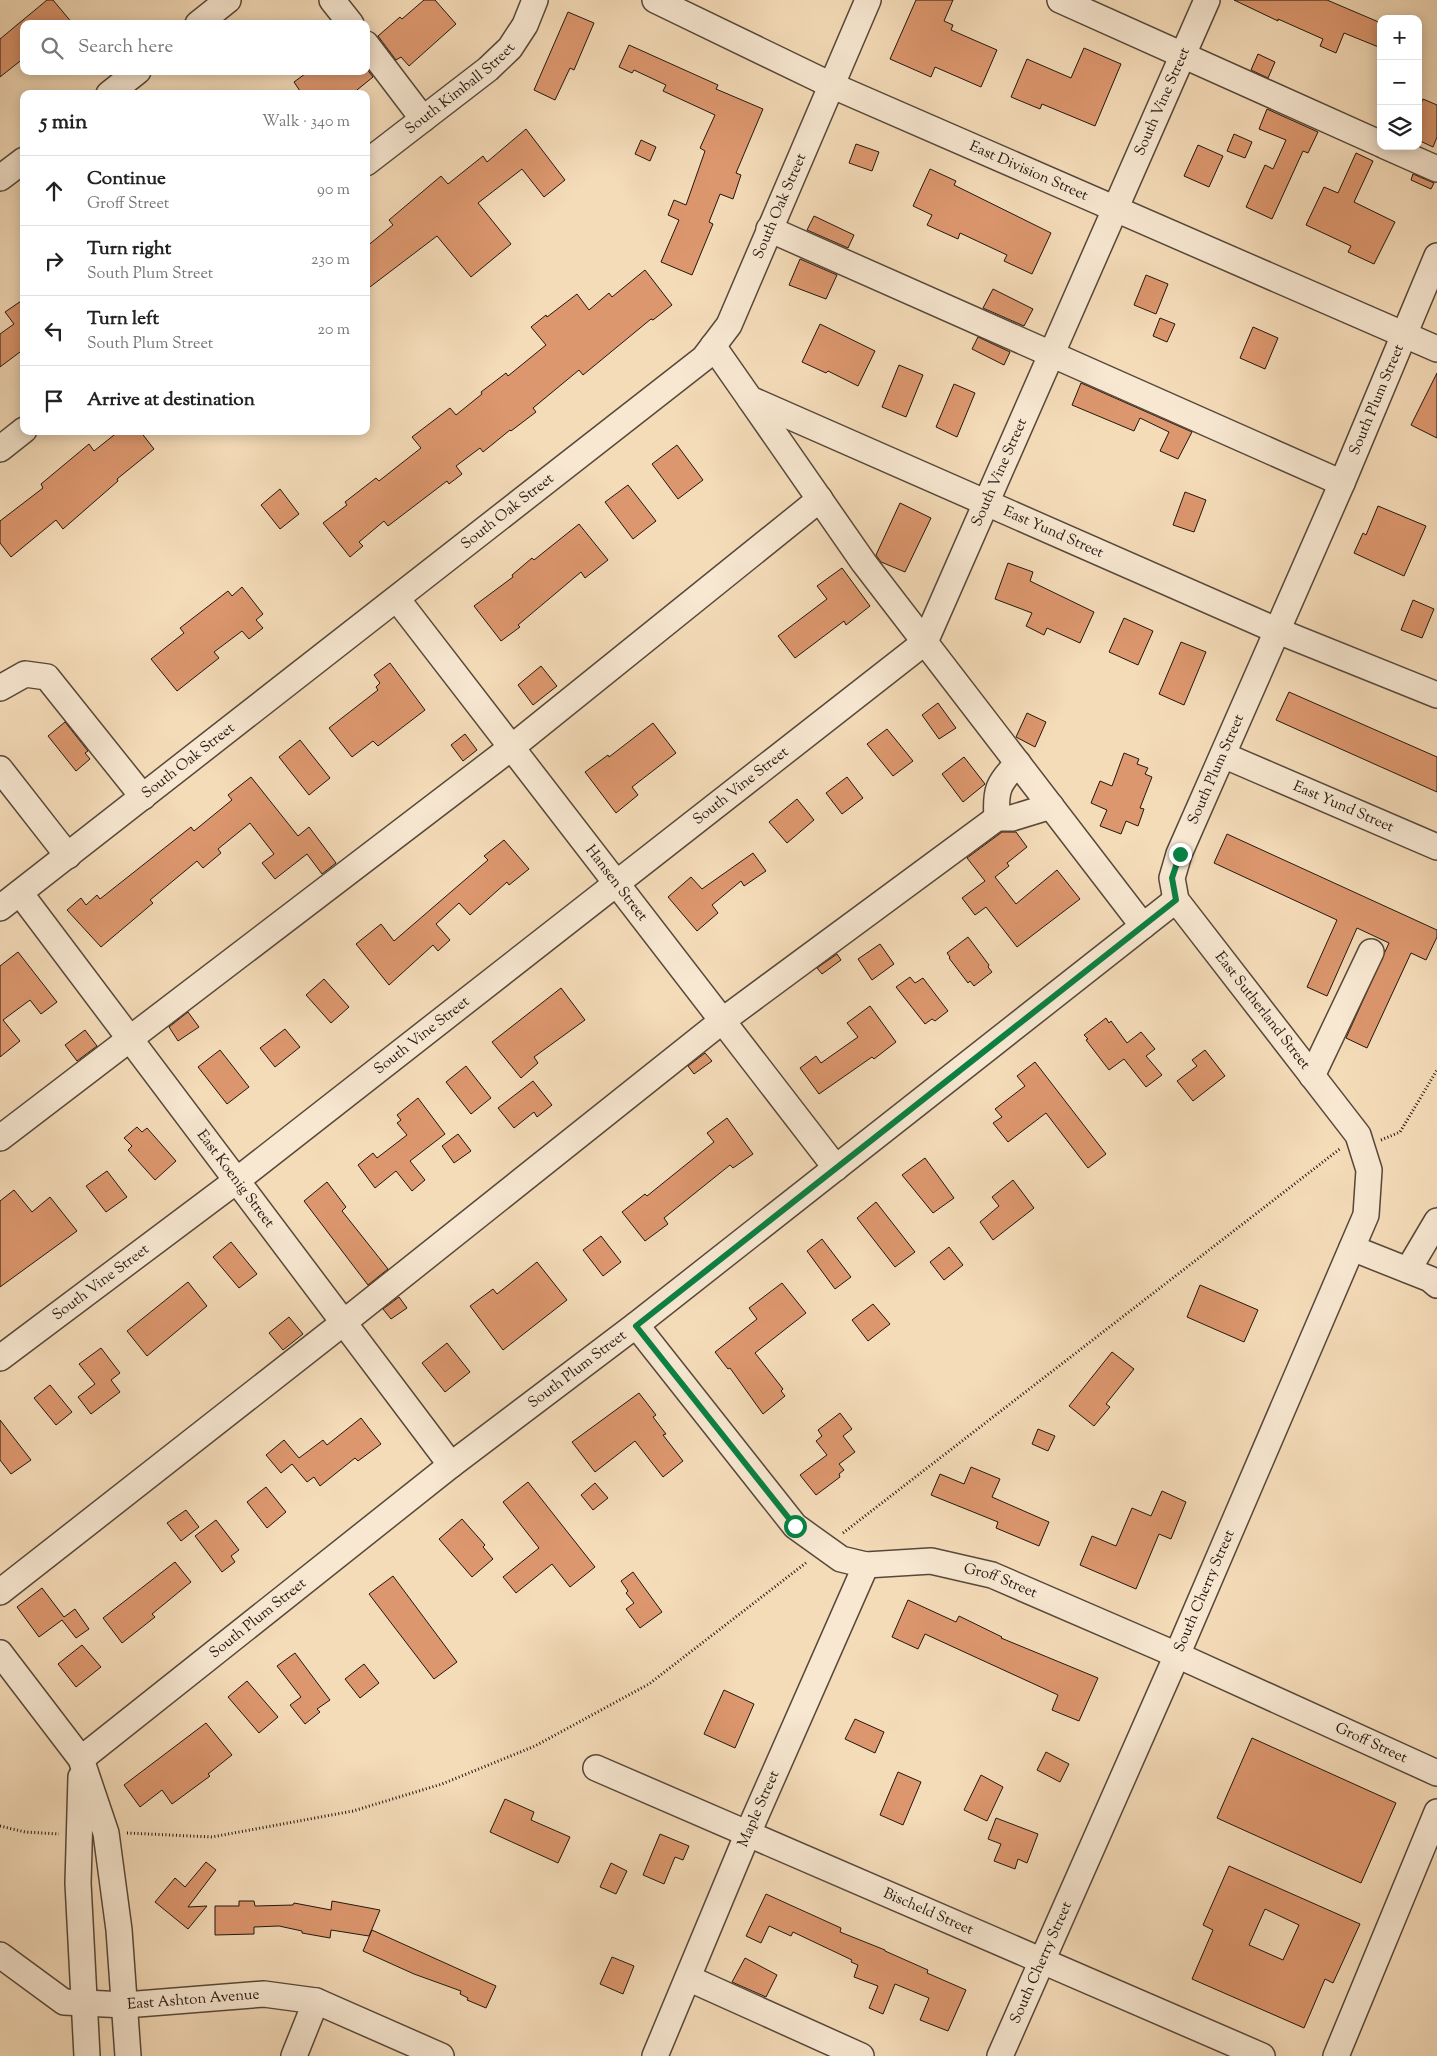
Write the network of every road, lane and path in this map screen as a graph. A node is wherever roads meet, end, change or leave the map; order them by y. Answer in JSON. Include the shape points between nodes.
{"nodes":[{"id":1,"x":228,"y":0,"type":"edge"},
{"id":2,"x":332,"y":0,"type":"edge"},
{"id":3,"x":535,"y":0,"type":"edge"},
{"id":4,"x":656,"y":0,"type":"edge"},
{"id":5,"x":868,"y":0,"type":"edge"},
{"id":6,"x":1060,"y":0,"type":"edge"},
{"id":7,"x":1207,"y":0,"type":"edge"},
{"id":8,"x":203,"y":20,"type":"edge"},
{"id":9,"x":347,"y":20,"type":"edge"},
{"id":10,"x":370,"y":49,"type":"edge"},
{"id":11,"x":1182,"y":56,"type":"junction"},
{"id":12,"x":133,"y":75,"type":"edge"},
{"id":13,"x":831,"y":84,"type":"junction"},
{"id":14,"x":114,"y":90,"type":"edge"},
{"id":15,"x":424,"y":119,"type":"junction"},
{"id":16,"x":1377,"y":142,"type":"edge"},
{"id":17,"x":1394,"y":150,"type":"edge"},
{"id":18,"x":370,"y":160,"type":"edge"},
{"id":19,"x":20,"y":163,"type":"edge"},
{"id":20,"x":1437,"y":169,"type":"edge"},
{"id":21,"x":0,"y":178,"type":"edge"},
{"id":22,"x":1115,"y":208,"type":"junction"},
{"id":23,"x":769,"y":229,"type":"junction"},
{"id":24,"x":1437,"y":256,"type":"edge"},
{"id":25,"x":1404,"y":334,"type":"junction"},
{"id":26,"x":713,"y":346,"type":"junction"},
{"id":27,"x":1437,"y":349,"type":"edge"},
{"id":28,"x":1052,"y":354,"type":"junction"},
{"id":29,"x":750,"y":399,"type":"junction"},
{"id":30,"x":20,"y":433,"type":"edge"},
{"id":31,"x":0,"y":449,"type":"edge"},
{"id":32,"x":1342,"y":483,"type":"junction"},
{"id":33,"x":820,"y":499,"type":"junction"},
{"id":34,"x":986,"y":503,"type":"junction"},
{"id":35,"x":397,"y":599,"type":"junction"},
{"id":36,"x":1278,"y":631,"type":"junction"},
{"id":37,"x":925,"y":642,"type":"junction"},
{"id":38,"x":0,"y":688,"type":"edge"},
{"id":39,"x":1437,"y":695,"type":"edge"},
{"id":40,"x":512,"y":747,"type":"junction"},
{"id":41,"x":1223,"y":755,"type":"junction"},
{"id":42,"x":1018,"y":763,"type":"junction"},
{"id":43,"x":0,"y":769,"type":"edge"},
{"id":44,"x":143,"y":797,"type":"junction"},
{"id":45,"x":1051,"y":806,"type":"junction"},
{"id":46,"x":997,"y":818,"type":"junction"},
{"id":47,"x":1437,"y":847,"type":"edge"},
{"id":48,"x":68,"y":856,"type":"junction"},
{"id":49,"x":616,"y":882,"type":"junction"},
{"id":50,"x":20,"y":893,"type":"junction"},
{"id":51,"x":1176,"y":900,"type":"junction"},
{"id":52,"x":0,"y":908,"type":"edge"},
{"id":53,"x":1143,"y":926,"type":"junction"},
{"id":54,"x":1372,"y":952,"type":"dead end"},
{"id":55,"x":722,"y":1021,"type":"junction"},
{"id":56,"x":130,"y":1039,"type":"junction"},
{"id":57,"x":1437,"y":1070,"type":"edge"},
{"id":58,"x":1312,"y":1076,"type":"junction"},
{"id":59,"x":1348,"y":1123,"type":"joint"},
{"id":60,"x":0,"y":1138,"type":"edge"},
{"id":61,"x":1361,"y":1145,"type":"junction"},
{"id":62,"x":836,"y":1168,"type":"junction"},
{"id":63,"x":236,"y":1181,"type":"junction"},
{"id":64,"x":1437,"y":1221,"type":"edge"},
{"id":65,"x":1352,"y":1248,"type":"junction"},
{"id":66,"x":1408,"y":1270,"type":"junction"},
{"id":67,"x":1437,"y":1285,"type":"edge"},
{"id":68,"x":344,"y":1323,"type":"junction"},
{"id":69,"x":636,"y":1326,"type":"junction"},
{"id":70,"x":0,"y":1358,"type":"edge"},
{"id":71,"x":451,"y":1465,"type":"junction"},
{"id":72,"x":825,"y":1548,"type":"junction"},
{"id":73,"x":866,"y":1565,"type":"junction"},
{"id":74,"x":0,"y":1592,"type":"edge"},
{"id":75,"x":0,"y":1652,"type":"edge"},
{"id":76,"x":1177,"y":1655,"type":"junction"},
{"id":77,"x":81,"y":1759,"type":"junction"},
{"id":78,"x":596,"y":1768,"type":"dead end"},
{"id":79,"x":1437,"y":1773,"type":"edge"},
{"id":80,"x":1437,"y":1812,"type":"edge"},
{"id":81,"x":0,"y":1826,"type":"edge"},
{"id":82,"x":106,"y":1833,"type":"junction"},
{"id":83,"x":748,"y":1833,"type":"junction"},
{"id":84,"x":79,"y":1836,"type":"junction"},
{"id":85,"x":0,"y":1955,"type":"edge"},
{"id":86,"x":1042,"y":1960,"type":"junction"},
{"id":87,"x":688,"y":1978,"type":"junction"},
{"id":88,"x":316,"y":2001,"type":"junction"},
{"id":89,"x":84,"y":2003,"type":"junction"},
{"id":90,"x":125,"y":2005,"type":"junction"},
{"id":91,"x":87,"y":2056,"type":"edge"},
{"id":92,"x":128,"y":2056,"type":"edge"},
{"id":93,"x":294,"y":2056,"type":"edge"},
{"id":94,"x":441,"y":2056,"type":"edge"},
{"id":95,"x":655,"y":2056,"type":"edge"},
{"id":96,"x":861,"y":2056,"type":"edge"},
{"id":97,"x":1000,"y":2056,"type":"edge"},
{"id":98,"x":1262,"y":2056,"type":"edge"},
{"id":99,"x":1336,"y":2056,"type":"edge"}],
"edges":[{"from":1,"to":8,"type":"street"},
{"from":2,"to":9,"type":"street"},
{"from":3,"to":15,"type":"street","name":"South Kimball Street","via":[[525,25],[510,48]]},
{"from":4,"to":13,"type":"street","name":"East Division Street"},
{"from":5,"to":13,"type":"street","name":"South Oak Street"},
{"from":6,"to":11,"type":"street"},
{"from":7,"to":11,"type":"street","name":"South Vine Street"},
{"from":10,"to":15,"type":"street"},
{"from":11,"to":16,"type":"street"},
{"from":11,"to":22,"type":"street","name":"South Vine Street"},
{"from":12,"to":14,"type":"street"},
{"from":13,"to":22,"type":"street","name":"East Division Street"},
{"from":13,"to":23,"type":"street","name":"South Oak Street"},
{"from":15,"to":18,"type":"street","name":"South Kimball Street"},
{"from":17,"to":20,"type":"street"},
{"from":19,"to":21,"type":"street"},
{"from":22,"to":25,"type":"street","name":"East Division Street"},
{"from":22,"to":28,"type":"street","name":"South Vine Street"},
{"from":23,"to":26,"type":"street","name":"South Oak Street","via":[[729,324]]},
{"from":23,"to":28,"type":"street"},
{"from":24,"to":25,"type":"street","name":"South Plum Street"},
{"from":25,"to":27,"type":"street","name":"South Plum Street"},
{"from":25,"to":32,"type":"street","name":"South Plum Street"},
{"from":26,"to":29,"type":"street"},
{"from":26,"to":35,"type":"street","name":"South Oak Street","via":[[704,358]]},
{"from":28,"to":32,"type":"street"},
{"from":28,"to":34,"type":"street","name":"South Vine Street"},
{"from":29,"to":33,"type":"street"},
{"from":29,"to":34,"type":"street","name":"East Yund Street"},
{"from":30,"to":31,"type":"street"},
{"from":32,"to":36,"type":"street","name":"South Plum Street"},
{"from":33,"to":37,"type":"street"},
{"from":33,"to":40,"type":"street"},
{"from":34,"to":36,"type":"street","name":"East Yund Street"},
{"from":34,"to":37,"type":"street","name":"South Vine Street"},
{"from":35,"to":40,"type":"street","name":"Hansen Street"},
{"from":35,"to":44,"type":"street","name":"South Oak Street"},
{"from":36,"to":39,"type":"street"},
{"from":36,"to":41,"type":"street","name":"South Plum Street"},
{"from":37,"to":42,"type":"street"},
{"from":37,"to":49,"type":"street","name":"South Vine Street"},
{"from":38,"to":44,"type":"street","via":[[25,674],[47,677]]},
{"from":40,"to":49,"type":"street","name":"Hansen Street"},
{"from":40,"to":56,"type":"street"},
{"from":41,"to":47,"type":"street","name":"East Yund Street"},
{"from":41,"to":51,"type":"street","name":"South Plum Street","via":[[1172,878]]},
{"from":42,"to":45,"type":"street"},
{"from":42,"to":46,"type":"street","via":[[1005,776],[995,796]]},
{"from":43,"to":48,"type":"street"},
{"from":44,"to":48,"type":"street","name":"South Oak Street"},
{"from":45,"to":46,"type":"street","via":[[1012,818]]},
{"from":45,"to":53,"type":"street"},
{"from":46,"to":55,"type":"street"},
{"from":48,"to":50,"type":"street","name":"South Oak Street"},
{"from":49,"to":55,"type":"street","name":"Hansen Street"},
{"from":49,"to":63,"type":"street","name":"South Vine Street"},
{"from":50,"to":52,"type":"street","name":"South Oak Street"},
{"from":50,"to":56,"type":"street","name":"East Koenig Street"},
{"from":51,"to":53,"type":"street","name":"South Plum Street"},
{"from":51,"to":58,"type":"street","name":"East Sutherland Street"},
{"from":53,"to":62,"type":"street","name":"South Plum Street"},
{"from":54,"to":58,"type":"street"},
{"from":55,"to":62,"type":"street","name":"Hansen Street"},
{"from":55,"to":68,"type":"street"},
{"from":56,"to":60,"type":"street"},
{"from":56,"to":63,"type":"street","name":"East Koenig Street"},
{"from":57,"to":61,"type":"path","via":[[1400,1132]]},
{"from":58,"to":59,"type":"street","name":"East Sutherland Street"},
{"from":59,"to":61,"type":"street","name":"South Cherry Street","via":[[1358,1135]]},
{"from":61,"to":65,"type":"street","name":"South Cherry Street","via":[[1369,1170],[1366,1215]]},
{"from":61,"to":72,"type":"path","via":[[1341,1148]]},
{"from":62,"to":69,"type":"street","name":"South Plum Street"},
{"from":63,"to":68,"type":"street","name":"East Koenig Street"},
{"from":63,"to":70,"type":"street","name":"South Vine Street"},
{"from":64,"to":66,"type":"street"},
{"from":65,"to":66,"type":"street"},
{"from":65,"to":76,"type":"street","name":"South Cherry Street"},
{"from":66,"to":67,"type":"street"},
{"from":68,"to":71,"type":"street","name":"East Koenig Street"},
{"from":68,"to":74,"type":"street"},
{"from":69,"to":71,"type":"street","name":"South Plum Street"},
{"from":69,"to":72,"type":"street","name":"Groff Street","via":[[795,1526]]},
{"from":71,"to":77,"type":"street","name":"South Plum Street"},
{"from":72,"to":73,"type":"street","name":"Groff Street","via":[[841,1559]]},
{"from":72,"to":82,"type":"path","via":[[649,1684],[535,1746],[442,1784],[353,1811],[212,1837]]},
{"from":73,"to":76,"type":"street","name":"Groff Street","via":[[931,1561],[992,1575]]},
{"from":73,"to":83,"type":"street","name":"Maple Street"},
{"from":75,"to":77,"type":"street","name":"East Ashton Avenue"},
{"from":76,"to":79,"type":"street","name":"Groff Street"},
{"from":76,"to":86,"type":"street","name":"South Cherry Street"},
{"from":77,"to":82,"type":"street","name":"East Ashton Avenue"},
{"from":77,"to":84,"type":"street"},
{"from":78,"to":83,"type":"street","name":"Bischeld Street"},
{"from":80,"to":99,"type":"street"},
{"from":81,"to":84,"type":"path","via":[[25,1832]]},
{"from":82,"to":90,"type":"street","name":"East Ashton Avenue"},
{"from":83,"to":86,"type":"street","name":"Bischeld Street"},
{"from":83,"to":87,"type":"street","name":"Maple Street"},
{"from":84,"to":89,"type":"street"},
{"from":85,"to":89,"type":"street","via":[[64,2002]]},
{"from":86,"to":97,"type":"street","name":"South Cherry Street"},
{"from":86,"to":98,"type":"street","name":"Bischeld Street"},
{"from":87,"to":95,"type":"street","name":"Maple Street"},
{"from":87,"to":96,"type":"street"},
{"from":88,"to":90,"type":"street","name":"East Ashton Avenue","via":[[264,1994]]},
{"from":88,"to":93,"type":"street"},
{"from":88,"to":94,"type":"street","name":"East Ashton Avenue"},
{"from":89,"to":90,"type":"street"},
{"from":89,"to":91,"type":"street"},
{"from":90,"to":92,"type":"street"}]}
